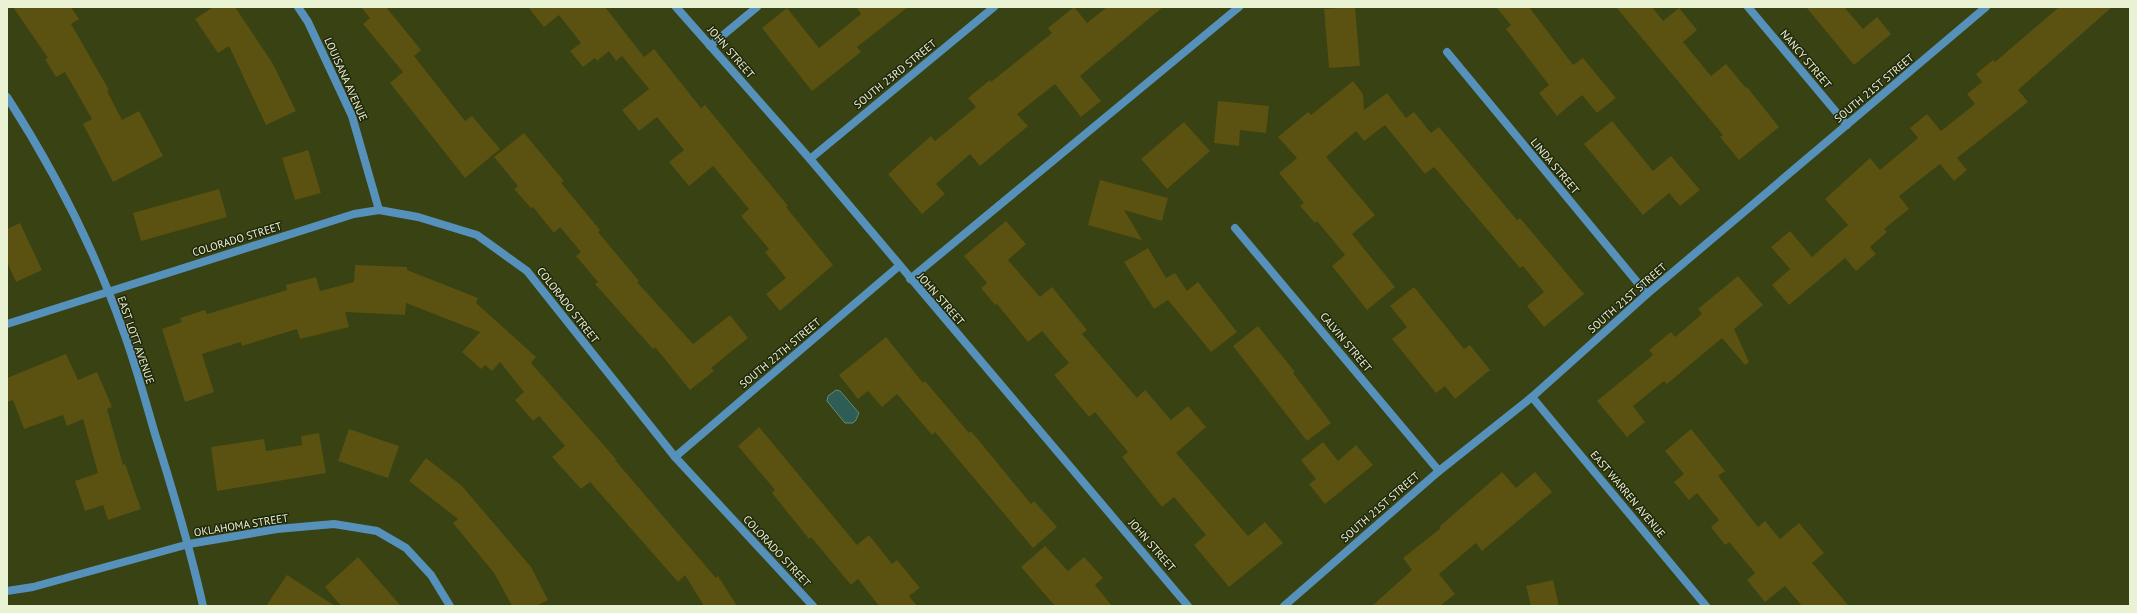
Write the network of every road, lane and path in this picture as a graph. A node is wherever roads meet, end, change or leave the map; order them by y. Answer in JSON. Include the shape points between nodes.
{"nodes":[{"id":1,"x":298,"y":7,"type":"edge"},
{"id":2,"x":676,"y":7,"type":"edge"},
{"id":3,"x":757,"y":7,"type":"edge"},
{"id":4,"x":994,"y":7,"type":"edge"},
{"id":5,"x":1239,"y":7,"type":"edge"},
{"id":6,"x":1748,"y":7,"type":"edge"},
{"id":7,"x":1986,"y":7,"type":"edge"},
{"id":8,"x":710,"y":46,"type":"junction"},
{"id":9,"x":1447,"y":52,"type":"dead end"},
{"id":10,"x":7,"y":97,"type":"edge"},
{"id":11,"x":1847,"y":125,"type":"junction"},
{"id":12,"x":810,"y":159,"type":"junction"},
{"id":13,"x":379,"y":210,"type":"junction"},
{"id":14,"x":1235,"y":228,"type":"dead end"},
{"id":15,"x":899,"y":266,"type":"junction"},
{"id":16,"x":910,"y":279,"type":"junction"},
{"id":17,"x":108,"y":291,"type":"junction"},
{"id":18,"x":1647,"y":294,"type":"junction"},
{"id":19,"x":7,"y":324,"type":"edge"},
{"id":20,"x":1532,"y":396,"type":"junction"},
{"id":21,"x":675,"y":457,"type":"junction"},
{"id":22,"x":1439,"y":471,"type":"junction"},
{"id":23,"x":189,"y":544,"type":"junction"},
{"id":24,"x":7,"y":591,"type":"edge"},
{"id":25,"x":203,"y":606,"type":"edge"},
{"id":26,"x":450,"y":606,"type":"edge"},
{"id":27,"x":813,"y":606,"type":"edge"},
{"id":28,"x":1188,"y":606,"type":"edge"},
{"id":29,"x":1284,"y":606,"type":"edge"},
{"id":30,"x":1706,"y":606,"type":"edge"}],
"edges":[{"from":1,"to":13,"type":"street","name":"LOUISANA AVENUE","via":[[308,22],[352,116]]},
{"from":2,"to":8,"type":"street","name":"JOHN STREET"},
{"from":3,"to":8,"type":"street"},
{"from":4,"to":12,"type":"street","name":"SOUTH 23RD STREET"},
{"from":5,"to":16,"type":"street"},
{"from":6,"to":11,"type":"street","name":"NANCY STREET"},
{"from":7,"to":11,"type":"street","name":"SOUTH 21ST STREET"},
{"from":8,"to":12,"type":"street","name":"JOHN STREET"},
{"from":9,"to":18,"type":"street","name":"LINDA STREET"},
{"from":10,"to":17,"type":"street","name":"EAST LOTT AVENUE","via":[[36,143]]},
{"from":11,"to":18,"type":"street","name":"SOUTH 21ST STREET"},
{"from":12,"to":15,"type":"street","name":"JOHN STREET"},
{"from":13,"to":17,"type":"street","name":"COLORADO STREET","via":[[354,214]]},
{"from":13,"to":21,"type":"street","name":"COLORADO STREET","via":[[418,217],[477,235],[528,271]]},
{"from":14,"to":22,"type":"street","name":"CALVIN STREET"},
{"from":15,"to":16,"type":"street","name":"JOHN STREET"},
{"from":15,"to":21,"type":"street","name":"SOUTH 22TH STREET"},
{"from":16,"to":28,"type":"street","name":"JOHN STREET"},
{"from":17,"to":19,"type":"street","name":"COLORADO STREET"},
{"from":17,"to":23,"type":"street","name":"EAST LOTT AVENUE","via":[[124,333]]},
{"from":18,"to":20,"type":"street","name":"SOUTH 21ST STREET"},
{"from":20,"to":22,"type":"street","name":"SOUTH 21ST STREET"},
{"from":20,"to":30,"type":"street","name":"EAST WARREN AVENUE"},
{"from":21,"to":27,"type":"street","name":"COLORADO STREET"},
{"from":22,"to":29,"type":"street","name":"SOUTH 21ST STREET"},
{"from":23,"to":24,"type":"street","name":"OKLAHOMA STREET","via":[[33,587]]},
{"from":23,"to":25,"type":"street","name":"EAST LOTT AVENUE"},
{"from":23,"to":26,"type":"street","name":"OKLAHOMA STREET","via":[[277,529],[334,524],[377,531],[406,548],[431,575]]}]}
